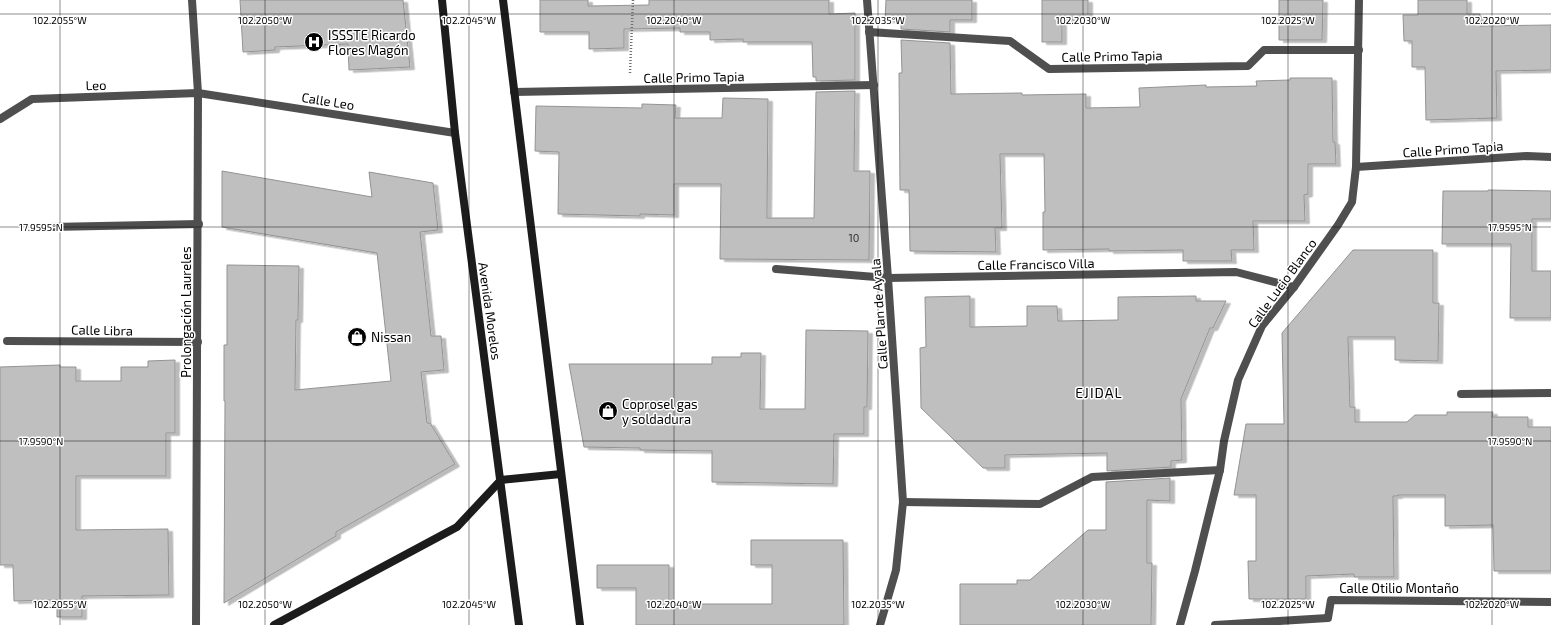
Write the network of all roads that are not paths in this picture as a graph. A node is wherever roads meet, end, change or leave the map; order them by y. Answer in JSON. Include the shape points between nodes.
{"nodes":[{"id":1,"x":192,"y":0,"type":"edge"},
{"id":2,"x":442,"y":0,"type":"edge"},
{"id":3,"x":503,"y":0,"type":"edge"},
{"id":4,"x":867,"y":0,"type":"edge"},
{"id":5,"x":1359,"y":0,"type":"edge"},
{"id":6,"x":869,"y":32,"type":"junction"},
{"id":7,"x":1359,"y":50,"type":"junction"},
{"id":8,"x":874,"y":85,"type":"junction"},
{"id":9,"x":514,"y":92,"type":"junction"},
{"id":10,"x":198,"y":93,"type":"junction"},
{"id":11,"x":0,"y":119,"type":"edge"},
{"id":12,"x":455,"y":133,"type":"junction"},
{"id":13,"x":1551,"y":157,"type":"edge"},
{"id":14,"x":1356,"y":167,"type":"junction"},
{"id":15,"x":199,"y":224,"type":"junction"},
{"id":16,"x":51,"y":227,"type":"dead end"},
{"id":17,"x":776,"y":269,"type":"dead end"},
{"id":18,"x":888,"y":278,"type":"junction"},
{"id":19,"x":1294,"y":287,"type":"junction"},
{"id":20,"x":7,"y":341,"type":"dead end"},
{"id":21,"x":198,"y":342,"type":"junction"},
{"id":22,"x":1551,"y":393,"type":"edge"},
{"id":23,"x":1461,"y":394,"type":"dead end"},
{"id":24,"x":1220,"y":470,"type":"junction"},
{"id":25,"x":561,"y":474,"type":"junction"},
{"id":26,"x":501,"y":480,"type":"junction"},
{"id":27,"x":903,"y":502,"type":"junction"},
{"id":28,"x":1551,"y":602,"type":"edge"},
{"id":29,"x":196,"y":625,"type":"edge"},
{"id":30,"x":274,"y":625,"type":"edge"},
{"id":31,"x":519,"y":625,"type":"edge"},
{"id":32,"x":580,"y":625,"type":"edge"},
{"id":33,"x":880,"y":625,"type":"edge"},
{"id":34,"x":1180,"y":625,"type":"edge"},
{"id":35,"x":1215,"y":625,"type":"edge"}],
"edges":[{"from":1,"to":10,"type":"street","name":"Prolongación Laureles"},
{"from":2,"to":12,"type":"main road","name":"Avenida Morelos"},
{"from":3,"to":9,"type":"main road"},
{"from":4,"to":6,"type":"street","name":"Calle Plan de Ayala"},
{"from":5,"to":7,"type":"street","name":"Calle Lucio Blanco"},
{"from":6,"to":7,"type":"street","name":"Calle Primo Tapia","via":[[1010,42],[1049,69],[1248,66],[1264,50]]},
{"from":6,"to":8,"type":"street","name":"Calle Plan de Ayala"},
{"from":7,"to":14,"type":"street","name":"Calle Lucio Blanco"},
{"from":8,"to":9,"type":"street","name":"Calle Primo Tapia"},
{"from":8,"to":18,"type":"street","name":"Calle Plan de Ayala"},
{"from":9,"to":25,"type":"main road"},
{"from":10,"to":11,"type":"street","name":"Leo","via":[[32,99]]},
{"from":10,"to":12,"type":"street","name":"Calle Leo"},
{"from":10,"to":15,"type":"street","name":"Prolongación Laureles"},
{"from":12,"to":26,"type":"main road","name":"Avenida Morelos"},
{"from":13,"to":14,"type":"street","name":"Calle Primo Tapia","via":[[1527,156]]},
{"from":14,"to":19,"type":"street","name":"Calle Lucio Blanco","via":[[1352,202]]},
{"from":15,"to":16,"type":"street"},
{"from":15,"to":21,"type":"street","name":"Prolongación Laureles"},
{"from":17,"to":18,"type":"street","name":"Calle Francisco Villa"},
{"from":18,"to":19,"type":"street","name":"Calle Francisco Villa","via":[[1236,272]]},
{"from":18,"to":27,"type":"street","name":"Calle Plan de Ayala"},
{"from":19,"to":24,"type":"street","name":"Calle Lucio Blanco","via":[[1262,326],[1238,380]]},
{"from":20,"to":21,"type":"street","name":"Calle Libra"},
{"from":21,"to":29,"type":"street","name":"Prolongación Laureles"},
{"from":22,"to":23,"type":"street"},
{"from":24,"to":27,"type":"street","via":[[1092,477],[1040,504]]},
{"from":24,"to":34,"type":"street","name":"Calle Lucio Blanco"},
{"from":25,"to":26,"type":"main road"},
{"from":25,"to":32,"type":"main road"},
{"from":26,"to":30,"type":"main road","via":[[457,527]]},
{"from":26,"to":31,"type":"main road","name":"Avenida Morelos"},
{"from":27,"to":33,"type":"street","name":"Calle Plan de Ayala","via":[[896,570]]},
{"from":28,"to":35,"type":"street","name":"Calle Otilio Montaño","via":[[1331,600],[1328,618]]}]}
